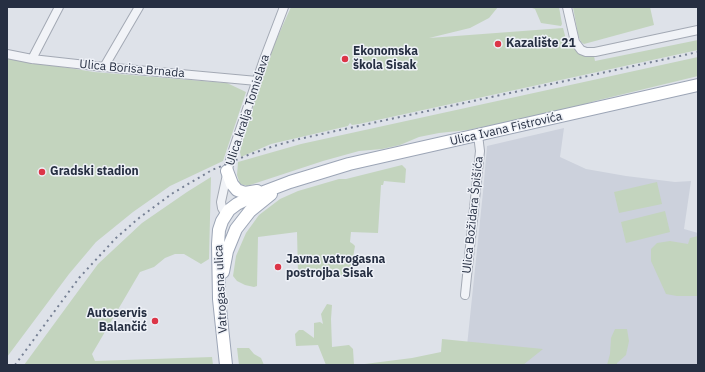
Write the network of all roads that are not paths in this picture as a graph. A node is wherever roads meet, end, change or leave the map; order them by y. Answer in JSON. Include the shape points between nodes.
{"nodes":[{"id":1,"x":59,"y":7,"type":"edge"},
{"id":2,"x":139,"y":7,"type":"edge"},
{"id":3,"x":284,"y":7,"type":"edge"},
{"id":4,"x":567,"y":7,"type":"edge"},
{"id":5,"x":698,"y":30,"type":"edge"},
{"id":6,"x":7,"y":54,"type":"edge"},
{"id":7,"x":32,"y":59,"type":"junction"},
{"id":8,"x":104,"y":66,"type":"junction"},
{"id":9,"x":257,"y":81,"type":"junction"},
{"id":10,"x":698,"y":85,"type":"edge"},
{"id":11,"x":478,"y":135,"type":"junction"},
{"id":12,"x":227,"y":171,"type":"junction"},
{"id":13,"x":290,"y":182,"type":"junction"},
{"id":14,"x":268,"y":191,"type":"junction"},
{"id":15,"x":226,"y":215,"type":"junction"},
{"id":16,"x":465,"y":295,"type":"dead end"},
{"id":17,"x":219,"y":299,"type":"junction"},
{"id":18,"x":226,"y":365,"type":"edge"}],
"edges":[{"from":1,"to":7,"type":"street"},
{"from":2,"to":8,"type":"street"},
{"from":3,"to":9,"type":"street","name":"Ulica kralja Tomislava"},
{"from":4,"to":5,"type":"street","via":[[575,42],[586,52]]},
{"from":6,"to":7,"type":"street","name":"Ulica Borisa Brnada"},
{"from":7,"to":8,"type":"street","name":"Ulica Borisa Brnada"},
{"from":8,"to":9,"type":"street","name":"Ulica Borisa Brnada"},
{"from":9,"to":12,"type":"street","name":"Ulica kralja Tomislava"},
{"from":10,"to":11,"type":"main road","name":"Ulica Ivana Fistrovića"},
{"from":11,"to":13,"type":"main road","name":"Ulica Ivana Fistrovića","via":[[349,164]]},
{"from":11,"to":16,"type":"street","name":"Ulica Božidara Špišića","via":[[480,151]]},
{"from":12,"to":14,"type":"main road","via":[[232,184],[241,192]]},
{"from":12,"to":15,"type":"street","name":"Ulica kralja Tomislava","via":[[221,202]]},
{"from":13,"to":14,"type":"main road"},
{"from":13,"to":17,"type":"main road","via":[[257,204],[236,229],[227,251]]},
{"from":14,"to":15,"type":"main road","via":[[237,204]]},
{"from":15,"to":17,"type":"main road","name":"Vatrogasna ulica","via":[[220,225],[218,237]]},
{"from":17,"to":18,"type":"main road","name":"Vatrogasna ulica"}]}
